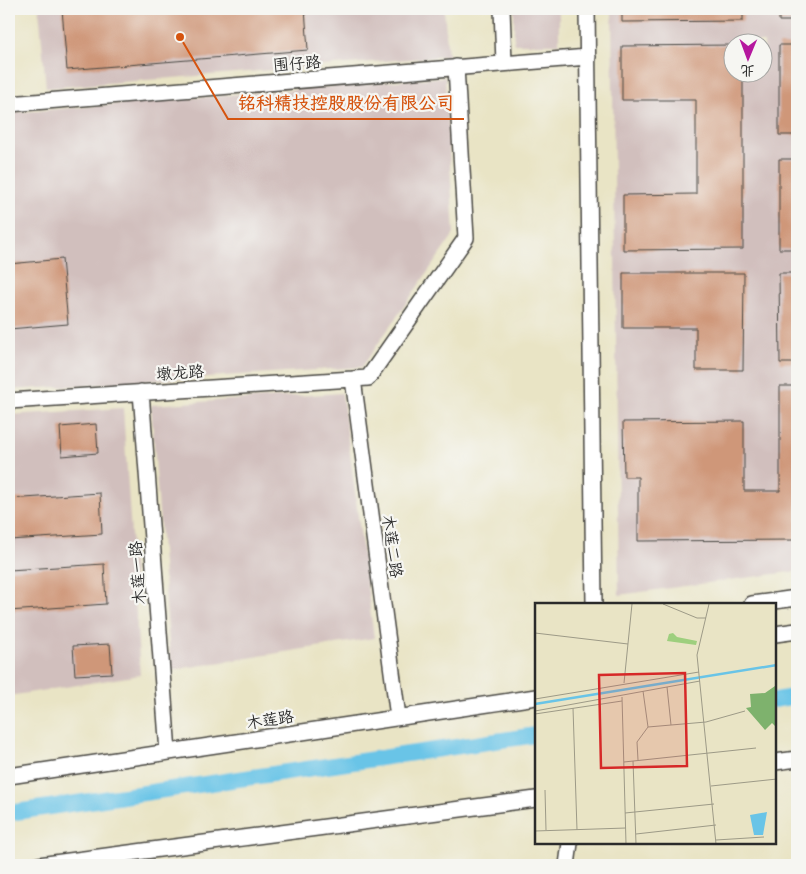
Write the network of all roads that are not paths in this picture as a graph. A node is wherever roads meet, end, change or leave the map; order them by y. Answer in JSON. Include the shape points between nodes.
{"nodes":[{"id":1,"x":502,"y":9,"type":"edge"},
{"id":2,"x":587,"y":9,"type":"edge"},
{"id":3,"x":588,"y":57,"type":"junction"},
{"id":4,"x":504,"y":64,"type":"junction"},
{"id":5,"x":456,"y":67,"type":"junction"},
{"id":6,"x":9,"y":104,"type":"edge"},
{"id":7,"x":354,"y":379,"type":"junction"},
{"id":8,"x":141,"y":392,"type":"junction"},
{"id":9,"x":9,"y":401,"type":"edge"},
{"id":10,"x":797,"y":598,"type":"edge"},
{"id":11,"x":594,"y":603,"type":"edge"},
{"id":12,"x":760,"y":603,"type":"edge"},
{"id":13,"x":797,"y":631,"type":"edge"},
{"id":14,"x":776,"y":634,"type":"edge"},
{"id":15,"x":535,"y":696,"type":"edge"},
{"id":16,"x":398,"y":717,"type":"junction"},
{"id":17,"x":168,"y":752,"type":"junction"},
{"id":18,"x":797,"y":759,"type":"edge"},
{"id":19,"x":776,"y":762,"type":"edge"},
{"id":20,"x":9,"y":776,"type":"edge"},
{"id":21,"x":535,"y":799,"type":"edge"},
{"id":22,"x":570,"y":844,"type":"edge"},
{"id":23,"x":39,"y":865,"type":"edge"},
{"id":24,"x":567,"y":865,"type":"edge"}],
"edges":[{"from":1,"to":4,"type":"street"},
{"from":2,"to":3,"type":"street"},
{"from":3,"to":4,"type":"street","name":"围仔路"},
{"from":3,"to":11,"type":"street"},
{"from":4,"to":5,"type":"street","name":"围仔路"},
{"from":5,"to":6,"type":"street","name":"围仔路"},
{"from":5,"to":7,"type":"street","via":[[466,238],[368,378]]},
{"from":7,"to":8,"type":"street","name":"墩龙路"},
{"from":7,"to":16,"type":"street","name":"木莲二路"},
{"from":8,"to":9,"type":"street","name":"墩龙路"},
{"from":8,"to":17,"type":"street","name":"木莲一路"},
{"from":10,"to":12,"type":"street"},
{"from":13,"to":14,"type":"street"},
{"from":15,"to":16,"type":"street","name":"木莲路"},
{"from":16,"to":17,"type":"street","name":"木莲路"},
{"from":17,"to":20,"type":"street","name":"木莲路"},
{"from":18,"to":19,"type":"street"},
{"from":21,"to":23,"type":"street"},
{"from":22,"to":24,"type":"street"}]}
